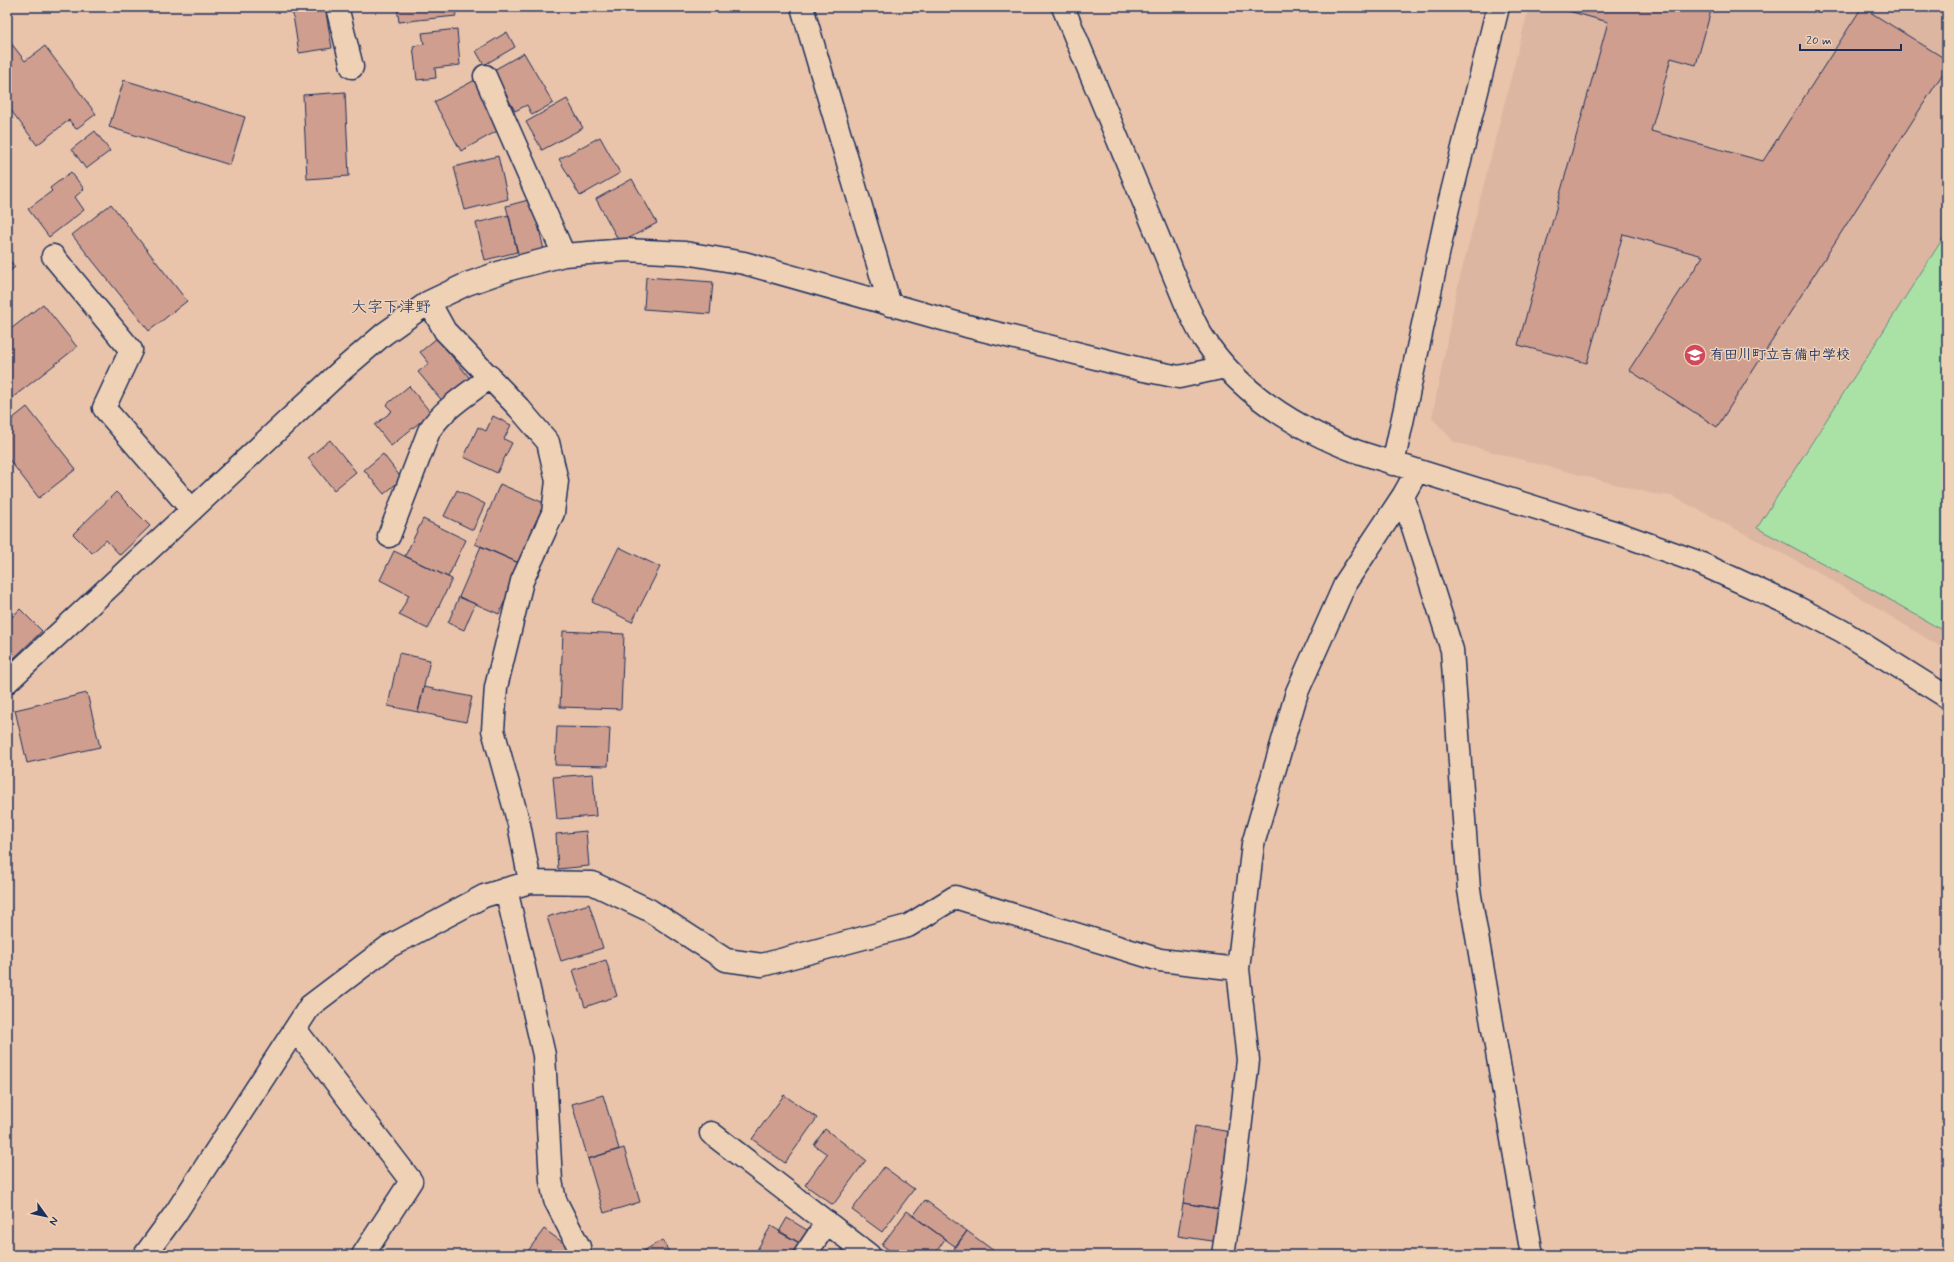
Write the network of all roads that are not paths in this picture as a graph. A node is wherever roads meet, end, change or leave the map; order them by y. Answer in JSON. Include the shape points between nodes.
{"nodes":[{"id":1,"x":337,"y":7,"type":"edge"},
{"id":2,"x":802,"y":7,"type":"edge"},
{"id":3,"x":1063,"y":7,"type":"edge"},
{"id":4,"x":1498,"y":7,"type":"edge"},
{"id":5,"x":352,"y":67,"type":"dead end"},
{"id":6,"x":485,"y":76,"type":"dead end"},
{"id":7,"x":564,"y":255,"type":"junction"},
{"id":8,"x":53,"y":256,"type":"dead end"},
{"id":9,"x":429,"y":302,"type":"junction"},
{"id":10,"x":890,"y":305,"type":"junction"},
{"id":11,"x":1225,"y":367,"type":"junction"},
{"id":12,"x":490,"y":377,"type":"junction"},
{"id":13,"x":1393,"y":464,"type":"junction"},
{"id":14,"x":1417,"y":471,"type":"junction"},
{"id":15,"x":1403,"y":496,"type":"junction"},
{"id":16,"x":192,"y":510,"type":"junction"},
{"id":17,"x":389,"y":536,"type":"dead end"},
{"id":18,"x":7,"y":682,"type":"edge"},
{"id":19,"x":1947,"y":696,"type":"edge"},
{"id":20,"x":530,"y":882,"type":"junction"},
{"id":21,"x":506,"y":889,"type":"junction"},
{"id":22,"x":1238,"y":968,"type":"junction"},
{"id":23,"x":295,"y":1030,"type":"junction"},
{"id":24,"x":711,"y":1133,"type":"dead end"},
{"id":25,"x":827,"y":1222,"type":"junction"},
{"id":26,"x":145,"y":1255,"type":"edge"},
{"id":27,"x":362,"y":1255,"type":"edge"},
{"id":28,"x":580,"y":1255,"type":"edge"},
{"id":29,"x":805,"y":1255,"type":"edge"},
{"id":30,"x":869,"y":1255,"type":"edge"},
{"id":31,"x":1223,"y":1255,"type":"edge"},
{"id":32,"x":1532,"y":1255,"type":"edge"}],
"edges":[{"from":1,"to":5,"type":"street"},
{"from":2,"to":10,"type":"street"},
{"from":3,"to":11,"type":"street","via":[[1186,304],[1203,338]]},
{"from":4,"to":13,"type":"street","via":[[1448,208]]},
{"from":6,"to":7,"type":"street"},
{"from":7,"to":9,"type":"street","via":[[510,269],[467,284]]},
{"from":7,"to":10,"type":"street","via":[[626,250],[684,253],[744,264]]},
{"from":8,"to":16,"type":"street","via":[[131,350],[104,408]]},
{"from":9,"to":12,"type":"street","via":[[445,331]]},
{"from":9,"to":16,"type":"street","via":[[384,334],[342,370]]},
{"from":10,"to":11,"type":"street","via":[[1179,377]]},
{"from":11,"to":13,"type":"street","via":[[1260,400],[1304,429],[1326,440]]},
{"from":12,"to":17,"type":"street","via":[[446,410],[428,431]]},
{"from":12,"to":20,"type":"street","via":[[548,442],[557,481],[553,513],[522,581],[496,687],[493,730],[519,824]]},
{"from":13,"to":14,"type":"street"},
{"from":14,"to":15,"type":"street"},
{"from":14,"to":19,"type":"street","via":[[1620,534],[1695,562],[1796,607],[1842,631]]},
{"from":15,"to":22,"type":"street","via":[[1346,582],[1297,692],[1253,844]]},
{"from":15,"to":32,"type":"street","via":[[1452,650],[1469,890]]},
{"from":16,"to":18,"type":"street"},
{"from":20,"to":21,"type":"street"},
{"from":20,"to":22,"type":"street","via":[[592,883],[649,910],[726,960],[762,965],[908,926],[955,897],[1160,960]]},
{"from":21,"to":23,"type":"street","via":[[484,896],[388,947],[310,1006]]},
{"from":21,"to":28,"type":"street","via":[[544,1055],[551,1182],[556,1200],[579,1247]]},
{"from":22,"to":31,"type":"street","via":[[1248,1060]]},
{"from":23,"to":26,"type":"street","via":[[175,1214]]},
{"from":23,"to":27,"type":"street","via":[[411,1181]]},
{"from":24,"to":25,"type":"street"},
{"from":25,"to":29,"type":"street"},
{"from":25,"to":30,"type":"street"}]}
